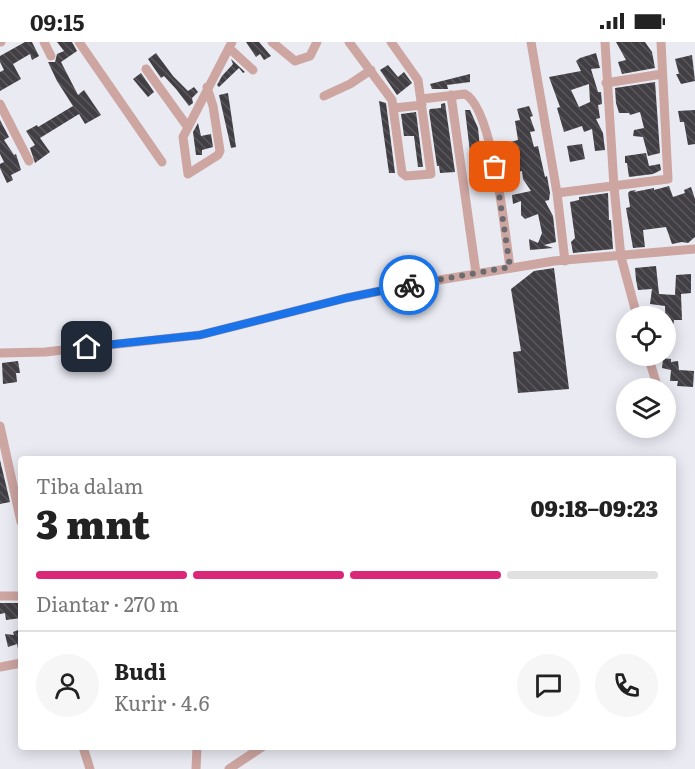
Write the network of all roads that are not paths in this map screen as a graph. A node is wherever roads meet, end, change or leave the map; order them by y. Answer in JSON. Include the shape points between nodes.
{"nodes":[{"id":1,"x":44,"y":42,"type":"edge"},
{"id":2,"x":79,"y":42,"type":"edge"},
{"id":3,"x":272,"y":42,"type":"edge"},
{"id":4,"x":317,"y":42,"type":"edge"},
{"id":5,"x":349,"y":42,"type":"edge"},
{"id":6,"x":391,"y":42,"type":"edge"},
{"id":7,"x":531,"y":42,"type":"edge"},
{"id":8,"x":605,"y":42,"type":"edge"},
{"id":9,"x":661,"y":42,"type":"edge"},
{"id":10,"x":230,"y":45,"type":"edge"},
{"id":11,"x":51,"y":56,"type":"dead end"},
{"id":12,"x":146,"y":69,"type":"dead end"},
{"id":13,"x":253,"y":70,"type":"dead end"},
{"id":14,"x":371,"y":70,"type":"junction"},
{"id":15,"x":662,"y":74,"type":"junction"},
{"id":16,"x":606,"y":83,"type":"junction"},
{"id":17,"x":207,"y":87,"type":"junction"},
{"id":18,"x":451,"y":95,"type":"junction"},
{"id":19,"x":324,"y":96,"type":"dead end"},
{"id":20,"x":421,"y":102,"type":"junction"},
{"id":21,"x":0,"y":104,"type":"edge"},
{"id":22,"x":394,"y":108,"type":"junction"},
{"id":23,"x":3,"y":117,"type":"edge"},
{"id":24,"x":188,"y":126,"type":"junction"},
{"id":25,"x":29,"y":161,"type":"dead end"},
{"id":26,"x":162,"y":162,"type":"dead end"},
{"id":27,"x":614,"y":187,"type":"junction"},
{"id":28,"x":557,"y":193,"type":"junction"},
{"id":29,"x":695,"y":249,"type":"edge"},
{"id":30,"x":621,"y":257,"type":"junction"},
{"id":31,"x":565,"y":261,"type":"junction"},
{"id":32,"x":510,"y":267,"type":"junction"},
{"id":33,"x":476,"y":273,"type":"junction"},
{"id":34,"x":634,"y":306,"type":"edge"},
{"id":35,"x":0,"y":352,"type":"edge"},
{"id":36,"x":0,"y":426,"type":"edge"},
{"id":37,"x":18,"y":508,"type":"edge"},
{"id":38,"x":0,"y":596,"type":"edge"},
{"id":39,"x":18,"y":596,"type":"edge"},
{"id":40,"x":18,"y":664,"type":"edge"},
{"id":41,"x":0,"y":667,"type":"edge"},
{"id":42,"x":84,"y":750,"type":"edge"},
{"id":43,"x":196,"y":750,"type":"edge"},
{"id":44,"x":258,"y":750,"type":"edge"},
{"id":45,"x":90,"y":769,"type":"edge"},
{"id":46,"x":196,"y":769,"type":"edge"},
{"id":47,"x":229,"y":769,"type":"edge"}],
"edges":[{"from":1,"to":11,"type":"street"},
{"from":2,"to":26,"type":"street"},
{"from":3,"to":4,"type":"street","via":[[295,61],[310,56]]},
{"from":5,"to":14,"type":"street"},
{"from":6,"to":20,"type":"street","via":[[418,80]]},
{"from":7,"to":28,"type":"street"},
{"from":8,"to":16,"type":"street"},
{"from":9,"to":15,"type":"street"},
{"from":10,"to":13,"type":"street"},
{"from":10,"to":17,"type":"street"},
{"from":12,"to":24,"type":"street"},
{"from":14,"to":19,"type":"street"},
{"from":14,"to":22,"type":"street"},
{"from":15,"to":16,"type":"street"},
{"from":15,"to":27,"type":"street","via":[[669,179]]},
{"from":16,"to":27,"type":"street"},
{"from":17,"to":24,"type":"street"},
{"from":17,"to":24,"type":"street","via":[[220,151],[188,174],[183,137]]},
{"from":18,"to":20,"type":"street"},
{"from":18,"to":32,"type":"street","via":[[469,95],[486,128]]},
{"from":18,"to":33,"type":"street"},
{"from":20,"to":22,"type":"street"},
{"from":20,"to":22,"type":"street","via":[[431,174],[402,173]]},
{"from":21,"to":23,"type":"street"},
{"from":23,"to":25,"type":"street"},
{"from":27,"to":28,"type":"street"},
{"from":27,"to":30,"type":"street"},
{"from":28,"to":31,"type":"street"},
{"from":29,"to":30,"type":"street"},
{"from":30,"to":31,"type":"street"},
{"from":30,"to":34,"type":"street"},
{"from":31,"to":32,"type":"street"},
{"from":32,"to":33,"type":"street"},
{"from":33,"to":35,"type":"street","via":[[346,298],[200,335],[45,352]]},
{"from":36,"to":37,"type":"street"},
{"from":38,"to":39,"type":"street"},
{"from":40,"to":41,"type":"street"},
{"from":42,"to":45,"type":"street"},
{"from":43,"to":46,"type":"street"},
{"from":44,"to":47,"type":"street"}]}
